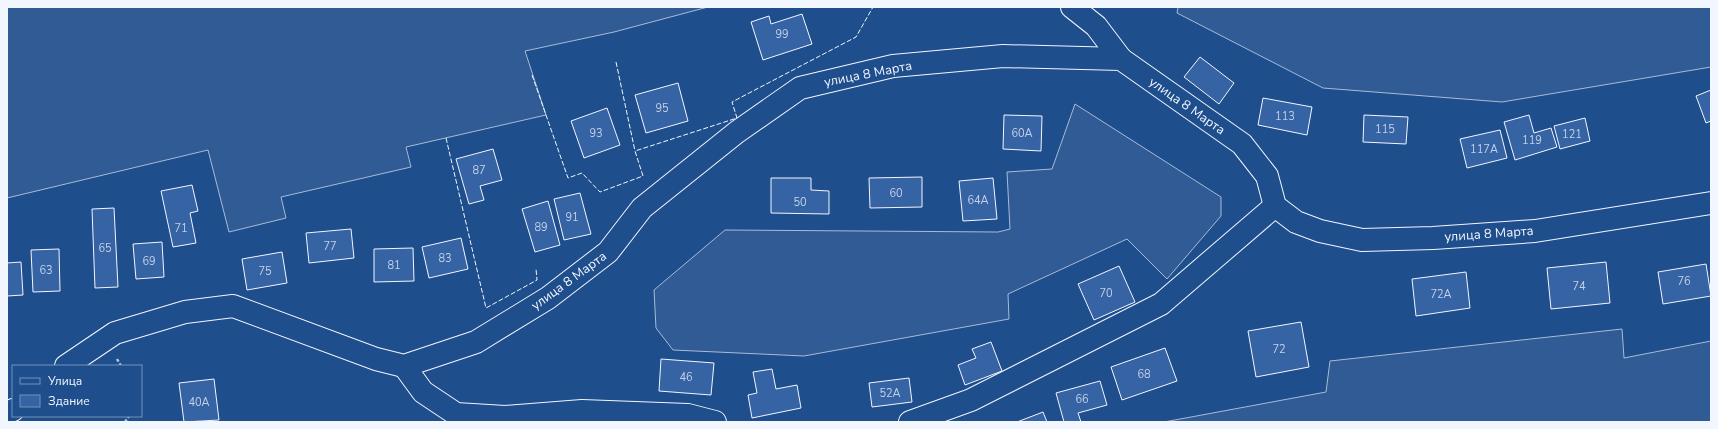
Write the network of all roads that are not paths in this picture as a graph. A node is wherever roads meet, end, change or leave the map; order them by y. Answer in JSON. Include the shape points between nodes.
{"nodes":[{"id":1,"x":1072,"y":7,"type":"edge"},
{"id":2,"x":1121,"y":59,"type":"junction"},
{"id":3,"x":1711,"y":203,"type":"edge"},
{"id":4,"x":1275,"y":206,"type":"junction"},
{"id":5,"x":67,"y":365,"type":"edge"},
{"id":6,"x":404,"y":366,"type":"junction"},
{"id":7,"x":715,"y":422,"type":"edge"},
{"id":8,"x":910,"y":422,"type":"edge"}],
"edges":[{"from":1,"to":2,"type":"street","via":[[1096,26]]},
{"from":2,"to":4,"type":"street","name":"улица 8 Марта","via":[[1242,144],[1267,176]]},
{"from":2,"to":6,"type":"street","name":"улица 8 Марта","via":[[1002,56],[893,66],[800,88],[737,132],[642,208],[608,252],[548,298],[476,342]]},
{"from":3,"to":4,"type":"street","name":"улица 8 Марта","via":[[1535,231],[1362,240],[1314,229],[1296,222]]},
{"from":4,"to":8,"type":"street","via":[[1161,304],[971,400]]},
{"from":5,"to":6,"type":"street","via":[[115,333],[185,312],[233,306],[376,359]]},
{"from":6,"to":7,"type":"street","via":[[423,392],[456,414],[505,417],[589,411],[688,415]]}]}
